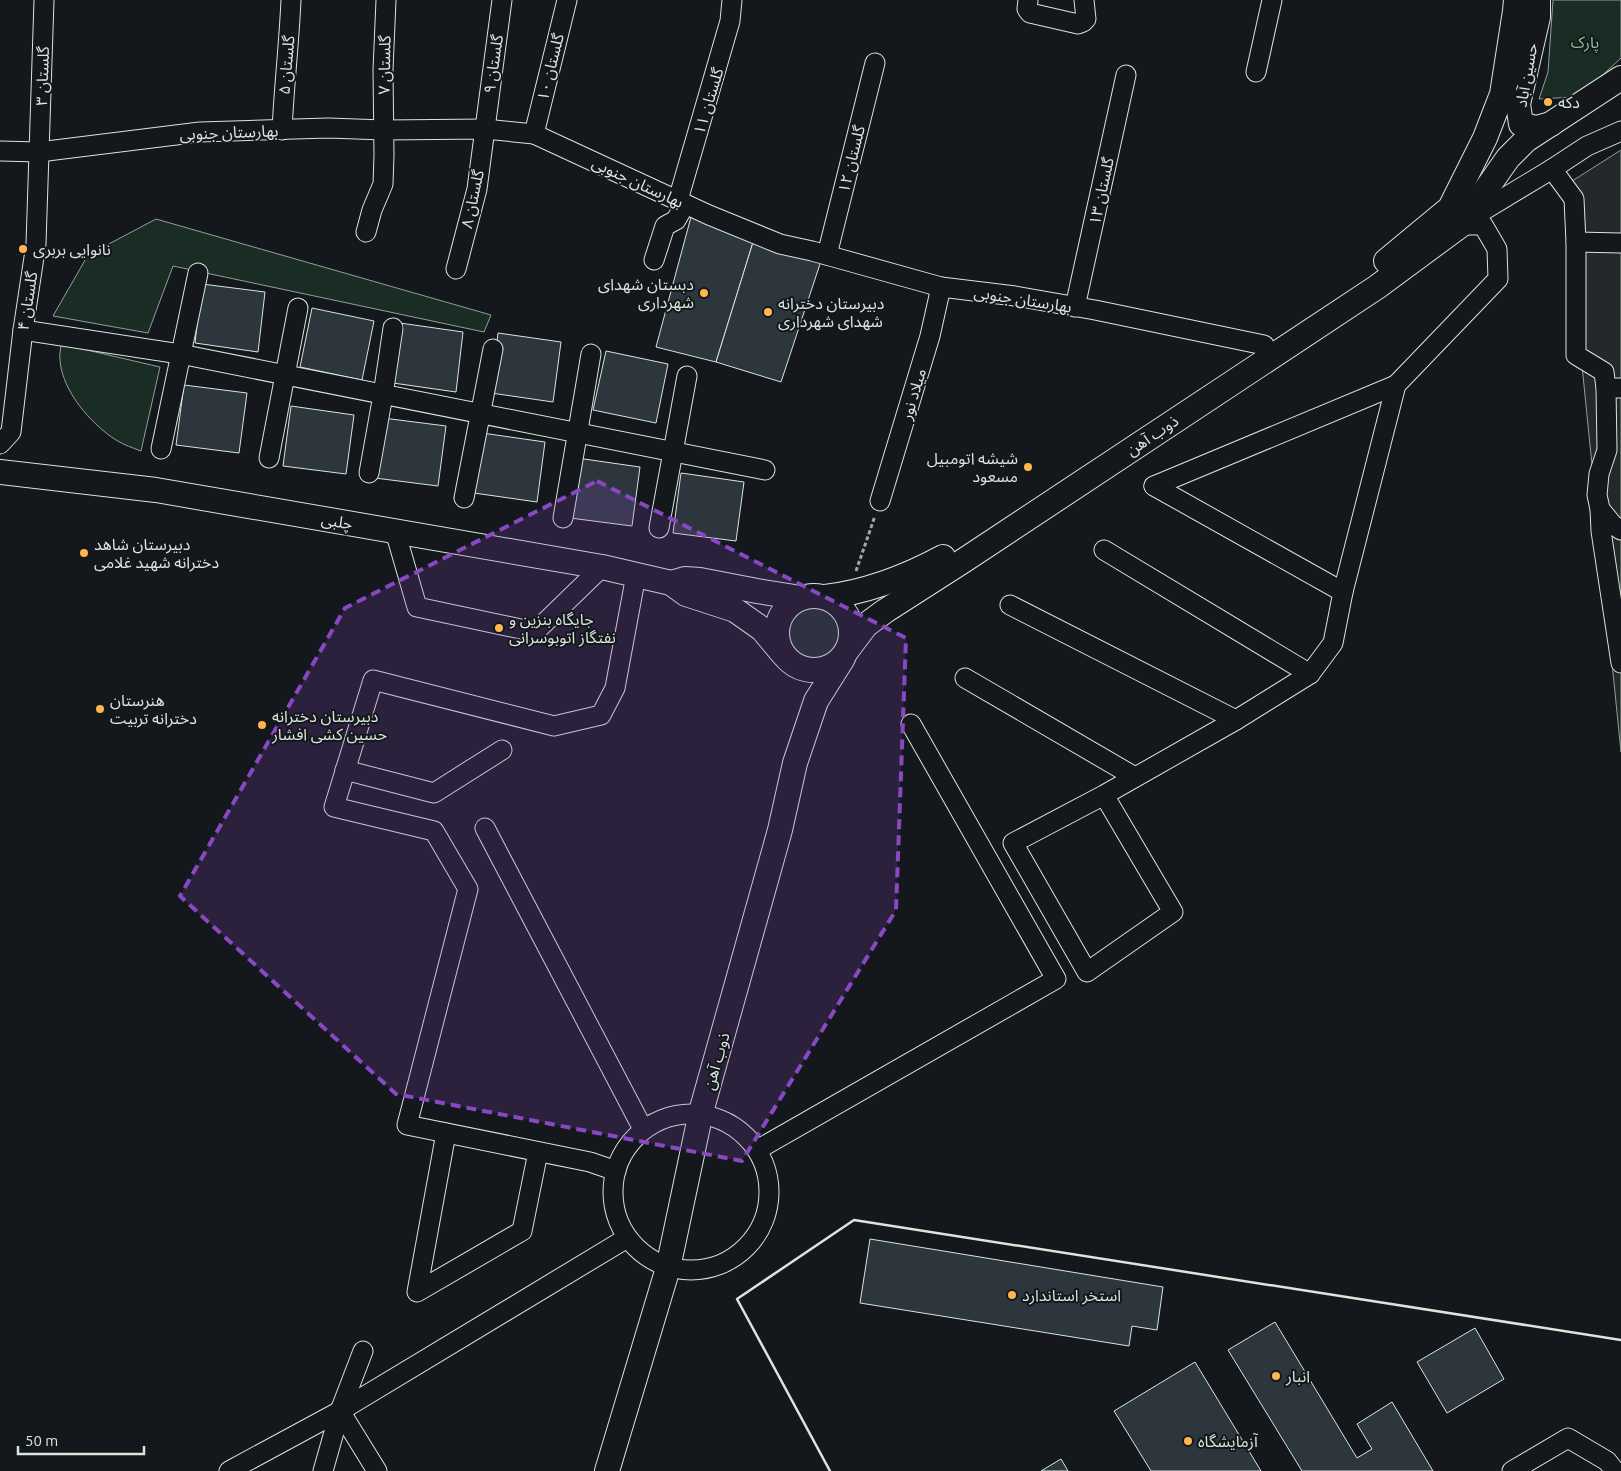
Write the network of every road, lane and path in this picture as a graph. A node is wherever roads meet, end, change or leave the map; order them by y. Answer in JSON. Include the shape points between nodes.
{"nodes":[{"id":1,"x":44,"y":0,"type":"edge"},
{"id":2,"x":291,"y":0,"type":"edge"},
{"id":3,"x":386,"y":0,"type":"edge"},
{"id":4,"x":502,"y":0,"type":"edge"},
{"id":5,"x":567,"y":0,"type":"edge"},
{"id":6,"x":732,"y":0,"type":"edge"},
{"id":7,"x":1028,"y":0,"type":"edge"},
{"id":8,"x":1084,"y":0,"type":"edge"},
{"id":9,"x":1272,"y":0,"type":"edge"},
{"id":10,"x":1516,"y":0,"type":"edge"},
{"id":11,"x":1538,"y":0,"type":"edge"},
{"id":12,"x":875,"y":63,"type":"dead end"},
{"id":13,"x":1256,"y":72,"type":"dead end"},
{"id":14,"x":1126,"y":75,"type":"dead end"},
{"id":15,"x":1621,"y":78,"type":"edge"},
{"id":16,"x":1555,"y":122,"type":"junction"},
{"id":17,"x":484,"y":129,"type":"junction"},
{"id":18,"x":282,"y":130,"type":"junction"},
{"id":19,"x":384,"y":130,"type":"junction"},
{"id":20,"x":1621,"y":131,"type":"edge"},
{"id":21,"x":534,"y":134,"type":"junction"},
{"id":22,"x":0,"y":151,"type":"edge"},
{"id":23,"x":39,"y":152,"type":"junction"},
{"id":24,"x":1552,"y":169,"type":"junction"},
{"id":25,"x":682,"y":202,"type":"junction"},
{"id":26,"x":1455,"y":216,"type":"junction"},
{"id":27,"x":366,"y":232,"type":"dead end"},
{"id":28,"x":1576,"y":242,"type":"junction"},
{"id":29,"x":1621,"y":243,"type":"edge"},
{"id":30,"x":827,"y":255,"type":"junction"},
{"id":31,"x":654,"y":260,"type":"dead end"},
{"id":32,"x":456,"y":269,"type":"dead end"},
{"id":33,"x":198,"y":273,"type":"dead end"},
{"id":34,"x":941,"y":287,"type":"junction"},
{"id":35,"x":1076,"y":307,"type":"junction"},
{"id":36,"x":298,"y":308,"type":"dead end"},
{"id":37,"x":393,"y":328,"type":"dead end"},
{"id":38,"x":22,"y":330,"type":"junction"},
{"id":39,"x":493,"y":349,"type":"dead end"},
{"id":40,"x":1268,"y":351,"type":"junction"},
{"id":41,"x":180,"y":354,"type":"junction"},
{"id":42,"x":590,"y":354,"type":"dead end"},
{"id":43,"x":285,"y":375,"type":"junction"},
{"id":44,"x":688,"y":376,"type":"dead end"},
{"id":45,"x":1396,"y":385,"type":"junction"},
{"id":46,"x":1613,"y":388,"type":"edge"},
{"id":47,"x":383,"y":395,"type":"junction"},
{"id":48,"x":480,"y":414,"type":"junction"},
{"id":49,"x":576,"y":433,"type":"junction"},
{"id":50,"x":0,"y":444,"type":"edge"},
{"id":51,"x":160,"y":449,"type":"dead end"},
{"id":52,"x":673,"y":452,"type":"junction"},
{"id":53,"x":269,"y":458,"type":"dead end"},
{"id":54,"x":765,"y":470,"type":"dead end"},
{"id":55,"x":0,"y":472,"type":"edge"},
{"id":56,"x":369,"y":473,"type":"dead end"},
{"id":57,"x":464,"y":498,"type":"dead end"},
{"id":58,"x":880,"y":501,"type":"joint"},
{"id":59,"x":1600,"y":510,"type":"junction"},
{"id":60,"x":563,"y":518,"type":"dead end"},
{"id":61,"x":659,"y":528,"type":"dead end"},
{"id":62,"x":1621,"y":530,"type":"edge"},
{"id":63,"x":395,"y":531,"type":"junction"},
{"id":64,"x":1104,"y":550,"type":"dead end"},
{"id":65,"x":602,"y":567,"type":"junction"},
{"id":66,"x":636,"y":575,"type":"junction"},
{"id":67,"x":671,"y":583,"type":"junction"},
{"id":68,"x":1343,"y":592,"type":"junction"},
{"id":69,"x":849,"y":594,"type":"junction"},
{"id":70,"x":825,"y":597,"type":"junction"},
{"id":71,"x":801,"y":598,"type":"junction"},
{"id":72,"x":1010,"y":605,"type":"dead end"},
{"id":73,"x":783,"y":654,"type":"junction"},
{"id":74,"x":846,"y":654,"type":"junction"},
{"id":75,"x":1621,"y":663,"type":"edge"},
{"id":76,"x":1310,"y":674,"type":"junction"},
{"id":77,"x":965,"y":678,"type":"dead end"},
{"id":78,"x":1236,"y":720,"type":"junction"},
{"id":79,"x":911,"y":724,"type":"dead end"},
{"id":80,"x":502,"y":750,"type":"dead end"},
{"id":81,"x":346,"y":770,"type":"junction"},
{"id":82,"x":1135,"y":777,"type":"junction"},
{"id":83,"x":1104,"y":795,"type":"junction"},
{"id":84,"x":485,"y":828,"type":"dead end"},
{"id":85,"x":701,"y":1112,"type":"junction"},
{"id":86,"x":643,"y":1129,"type":"junction"},
{"id":87,"x":446,"y":1133,"type":"junction"},
{"id":88,"x":757,"y":1150,"type":"junction"},
{"id":89,"x":538,"y":1152,"type":"junction"},
{"id":90,"x":616,"y":1171,"type":"junction"},
{"id":91,"x":627,"y":1238,"type":"junction"},
{"id":92,"x":668,"y":1268,"type":"junction"},
{"id":93,"x":363,"y":1352,"type":"dead end"},
{"id":94,"x":340,"y":1410,"type":"junction"},
{"id":95,"x":229,"y":1471,"type":"edge"},
{"id":96,"x":323,"y":1471,"type":"edge"},
{"id":97,"x":378,"y":1471,"type":"edge"},
{"id":98,"x":607,"y":1471,"type":"edge"},
{"id":99,"x":1512,"y":1471,"type":"edge"},
{"id":100,"x":1615,"y":1471,"type":"edge"}],
"edges":[{"from":1,"to":23,"type":"street","name":"گلستان ۳"},
{"from":2,"to":18,"type":"street","name":"گلستان ۵"},
{"from":3,"to":19,"type":"street","name":"گلستان ۷"},
{"from":4,"to":17,"type":"street","name":"گلستان ۹"},
{"from":5,"to":21,"type":"street","name":"گلستان ۱۰"},
{"from":6,"to":25,"type":"street","name":"گلستان ۱۱","via":[[730,21]]},
{"from":7,"to":8,"type":"street","via":[[1030,13],[1078,24],[1086,19]]},
{"from":9,"to":13,"type":"street"},
{"from":10,"to":26,"type":"main road","name":"حسین آباد","via":[[1502,94]]},
{"from":11,"to":16,"type":"main road","name":"حسین آباد","via":[[1538,17],[1518,104],[1521,124],[1536,128]]},
{"from":12,"to":30,"type":"street","name":"گلستان ۱۲"},
{"from":14,"to":35,"type":"street","name":"گلستان ۱۳"},
{"from":15,"to":16,"type":"main road"},
{"from":16,"to":26,"type":"main road","via":[[1526,140]]},
{"from":17,"to":19,"type":"street","name":"بهارستان جنوبی"},
{"from":17,"to":21,"type":"street","name":"بهارستان جنوبی"},
{"from":17,"to":32,"type":"street","name":"گلستان ۸","via":[[477,189]]},
{"from":18,"to":19,"type":"street","name":"بهارستان جنوبی"},
{"from":18,"to":23,"type":"street","name":"بهارستان جنوبی","via":[[200,132]]},
{"from":19,"to":27,"type":"street","name":"گلستان ۷","via":[[383,184]]},
{"from":20,"to":24,"type":"street","via":[[1587,146]]},
{"from":21,"to":25,"type":"street","name":"بهارستان جنوبی"},
{"from":22,"to":23,"type":"street","name":"بهارستان جنوبی"},
{"from":23,"to":38,"type":"street","name":"گلستان ۴","via":[[36,244]]},
{"from":24,"to":26,"type":"street"},
{"from":24,"to":28,"type":"street","via":[[1574,199]]},
{"from":25,"to":30,"type":"street","name":"بهارستان جنوبی","via":[[780,244]]},
{"from":25,"to":31,"type":"street","via":[[676,220],[666,226]]},
{"from":26,"to":40,"type":"main road","name":"ذوب آهن","via":[[1377,287]]},
{"from":26,"to":45,"type":"street","via":[[1483,225],[1497,249],[1498,279]]},
{"from":28,"to":29,"type":"street"},
{"from":28,"to":46,"type":"street","via":[[1576,355],[1604,372]]},
{"from":30,"to":34,"type":"street","name":"بهارستان جنوبی"},
{"from":33,"to":41,"type":"street"},
{"from":34,"to":35,"type":"street","name":"بهارستان جنوبی"},
{"from":34,"to":58,"type":"street","name":"میلاد نور","via":[[930,336]]},
{"from":35,"to":40,"type":"street","name":"بهارستان جنوبی"},
{"from":36,"to":43,"type":"street"},
{"from":37,"to":47,"type":"street"},
{"from":38,"to":41,"type":"street"},
{"from":38,"to":50,"type":"street","name":"گلستان ۴","via":[[11,432]]},
{"from":39,"to":48,"type":"street"},
{"from":40,"to":69,"type":"main road","name":"ذوب آهن","via":[[954,551],[918,571]]},
{"from":40,"to":74,"type":"main road","name":"ذوب آهن","via":[[964,561],[866,624]]},
{"from":41,"to":43,"type":"street"},
{"from":41,"to":51,"type":"street"},
{"from":42,"to":49,"type":"street"},
{"from":43,"to":47,"type":"street"},
{"from":43,"to":53,"type":"street"},
{"from":44,"to":52,"type":"street"},
{"from":45,"to":68,"type":"street"},
{"from":45,"to":68,"type":"street","via":[[1154,486]]},
{"from":46,"to":59,"type":"street","via":[[1607,450],[1599,474],[1597,495]]},
{"from":47,"to":48,"type":"street"},
{"from":47,"to":56,"type":"street"},
{"from":48,"to":49,"type":"street"},
{"from":48,"to":57,"type":"street"},
{"from":49,"to":52,"type":"street"},
{"from":49,"to":60,"type":"street"},
{"from":52,"to":54,"type":"street"},
{"from":52,"to":61,"type":"street"},
{"from":55,"to":63,"type":"main road","name":"چلبی","via":[[156,490]]},
{"from":58,"to":69,"type":"path"},
{"from":59,"to":62,"type":"street"},
{"from":59,"to":75,"type":"street"},
{"from":63,"to":65,"type":"main road","name":"چلبی"},
{"from":63,"to":65,"type":"street","via":[[417,608],[535,632]]},
{"from":64,"to":76,"type":"street"},
{"from":65,"to":66,"type":"main road","name":"چلبی"},
{"from":66,"to":67,"type":"main road","name":"چلبی"},
{"from":66,"to":81,"type":"street","via":[[615,688],[601,715],[554,726],[373,680]]},
{"from":67,"to":71,"type":"main road","via":[[685,578]]},
{"from":67,"to":73,"type":"main road","via":[[686,594],[734,610],[762,629]]},
{"from":68,"to":76,"type":"street","via":[[1333,643]]},
{"from":69,"to":70,"type":"main road","name":"ذوب آهن"},
{"from":70,"to":71,"type":"main road"},
{"from":70,"to":74,"type":"main road","via":[[842,608],[848,617],[852,628]]},
{"from":71,"to":73,"type":"main road","via":[[788,608],[779,622],[778,644]]},
{"from":72,"to":78,"type":"street"},
{"from":73,"to":74,"type":"main road","via":[[789,661],[810,671],[834,666]]},
{"from":74,"to":85,"type":"main road","name":"ذوب آهن","via":[[816,701],[795,763],[780,830]]},
{"from":76,"to":78,"type":"street"},
{"from":77,"to":82,"type":"street"},
{"from":78,"to":82,"type":"street"},
{"from":79,"to":88,"type":"street","via":[[1056,979]]},
{"from":80,"to":81,"type":"street","via":[[434,792]]},
{"from":81,"to":87,"type":"street","via":[[334,807],[434,831],[468,889],[407,1125]]},
{"from":82,"to":83,"type":"street"},
{"from":83,"to":83,"type":"street","via":[[1173,912],[1087,972],[1012,843]]},
{"from":84,"to":86,"type":"street"},
{"from":85,"to":86,"type":"street","via":[[690,1111]]},
{"from":85,"to":88,"type":"street","via":[[728,1123]]},
{"from":85,"to":92,"type":"main road","name":"ذوب آهن"},
{"from":86,"to":90,"type":"street","via":[[632,1140]]},
{"from":87,"to":89,"type":"street"},
{"from":87,"to":89,"type":"street","via":[[416,1292],[522,1231]]},
{"from":88,"to":92,"type":"street","via":[[768,1184],[767,1209],[758,1232],[742,1252],[720,1265],[696,1270]]},
{"from":89,"to":90,"type":"street","via":[[590,1162]]},
{"from":90,"to":91,"type":"street","via":[[612,1188],[616,1214]]},
{"from":91,"to":92,"type":"street","via":[[646,1257]]},
{"from":91,"to":94,"type":"street"},
{"from":92,"to":98,"type":"main road","name":"ذوب آهن"},
{"from":93,"to":94,"type":"street"},
{"from":94,"to":95,"type":"street"},
{"from":94,"to":96,"type":"street"},
{"from":94,"to":97,"type":"street"},
{"from":99,"to":100,"type":"street","via":[[1568,1438],[1607,1461]]}]}
